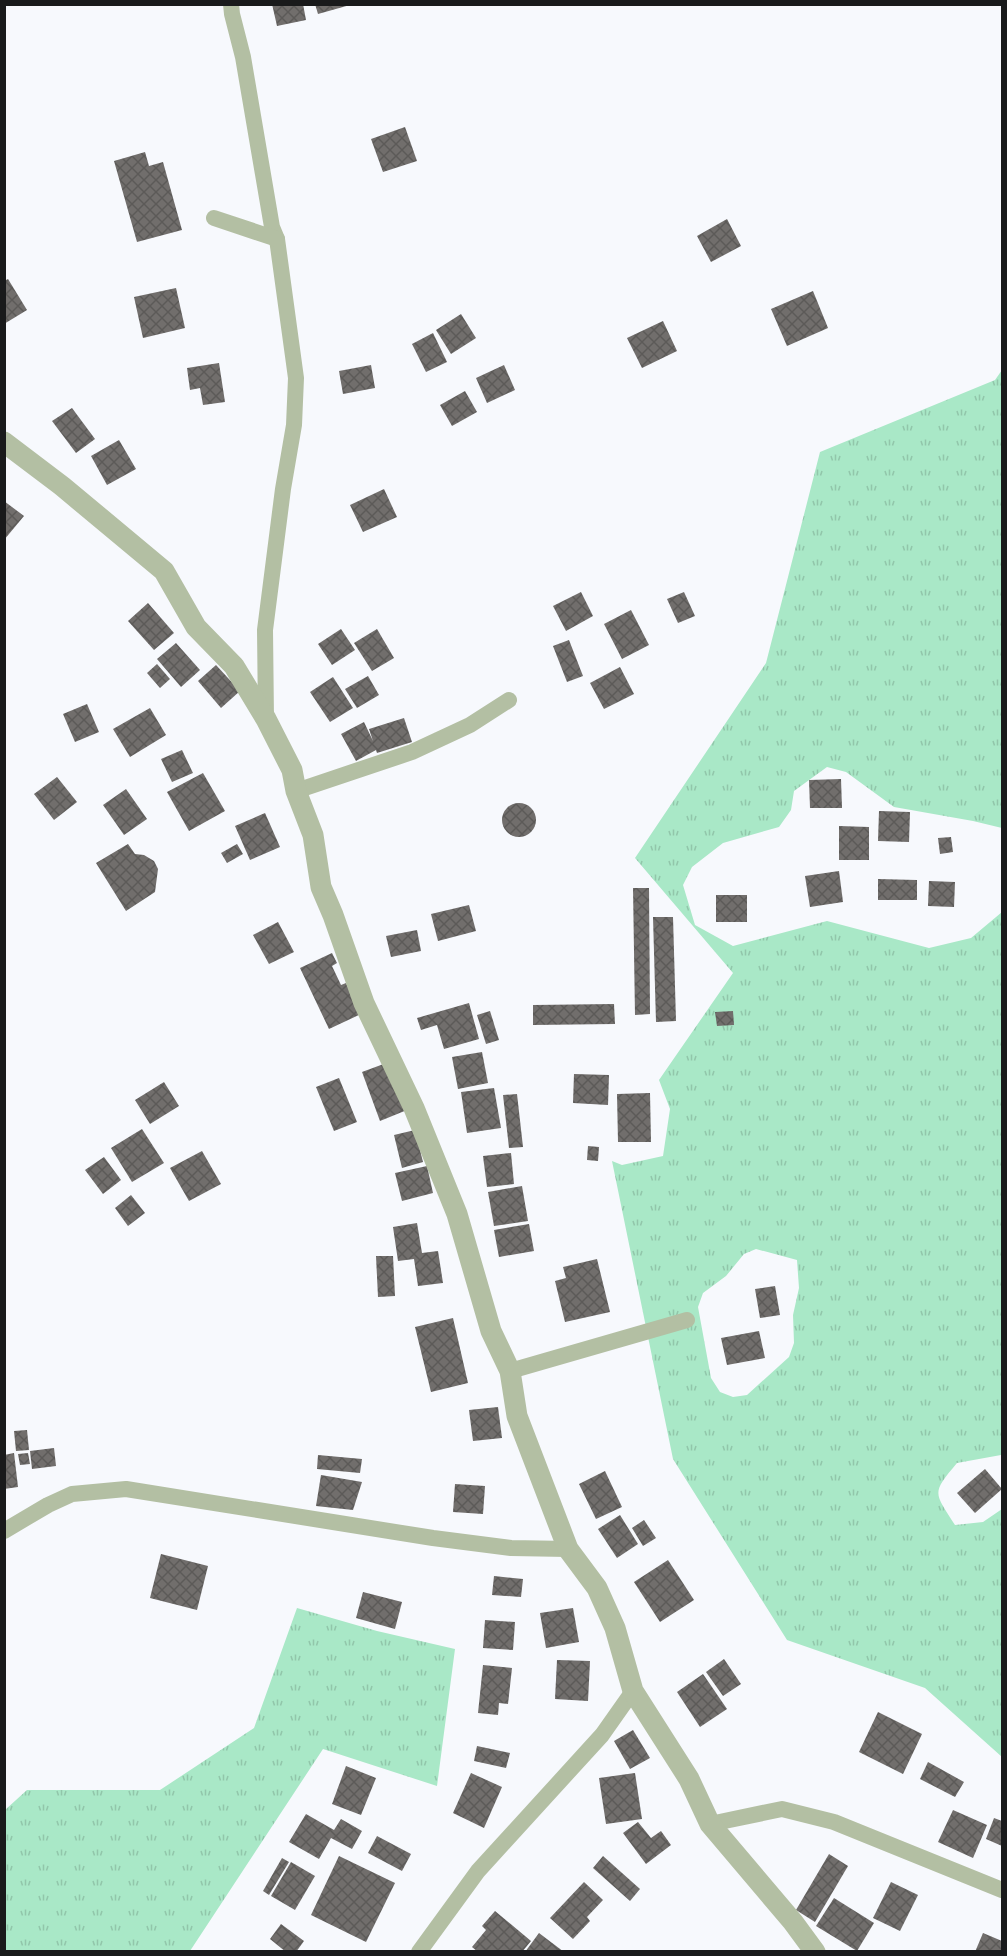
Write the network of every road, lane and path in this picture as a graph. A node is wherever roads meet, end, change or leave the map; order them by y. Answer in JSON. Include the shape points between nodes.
{"nodes":[{"id":1,"x":231,"y":4,"type":"edge"},
{"id":2,"x":214,"y":218,"type":"dead end"},
{"id":3,"x":277,"y":239,"type":"junction"},
{"id":4,"x":4,"y":442,"type":"edge"},
{"id":5,"x":509,"y":700,"type":"dead end"},
{"id":6,"x":266,"y":719,"type":"junction"},
{"id":7,"x":296,"y":792,"type":"junction"},
{"id":8,"x":687,"y":1320,"type":"dead end"},
{"id":9,"x":510,"y":1371,"type":"junction"},
{"id":10,"x":4,"y":1531,"type":"edge"},
{"id":11,"x":568,"y":1549,"type":"junction"},
{"id":12,"x":633,"y":1691,"type":"junction"},
{"id":13,"x":710,"y":1824,"type":"junction"},
{"id":14,"x":1002,"y":1890,"type":"edge"},
{"id":15,"x":419,"y":1952,"type":"edge"},
{"id":16,"x":815,"y":1952,"type":"edge"}],
"edges":[{"from":1,"to":3,"type":"street"},
{"from":2,"to":3,"type":"street"},
{"from":3,"to":6,"type":"street","via":[[296,378],[294,425],[265,630]]},
{"from":4,"to":6,"type":"street","via":[[164,571],[196,627],[234,666]]},
{"from":5,"to":7,"type":"street","via":[[470,725],[412,752]]},
{"from":6,"to":7,"type":"street","via":[[292,770]]},
{"from":7,"to":9,"type":"street","via":[[313,835],[321,888],[364,1003],[414,1108],[457,1214],[491,1331]]},
{"from":8,"to":9,"type":"street"},
{"from":9,"to":11,"type":"street","via":[[517,1416]]},
{"from":10,"to":11,"type":"street","via":[[72,1494],[126,1489],[433,1538],[511,1548]]},
{"from":11,"to":12,"type":"street","via":[[597,1588],[615,1628]]},
{"from":12,"to":13,"type":"street","via":[[689,1779]]},
{"from":12,"to":15,"type":"street","via":[[602,1735],[478,1871]]},
{"from":13,"to":14,"type":"street","via":[[782,1809],[834,1822]]},
{"from":13,"to":16,"type":"street"}]}
